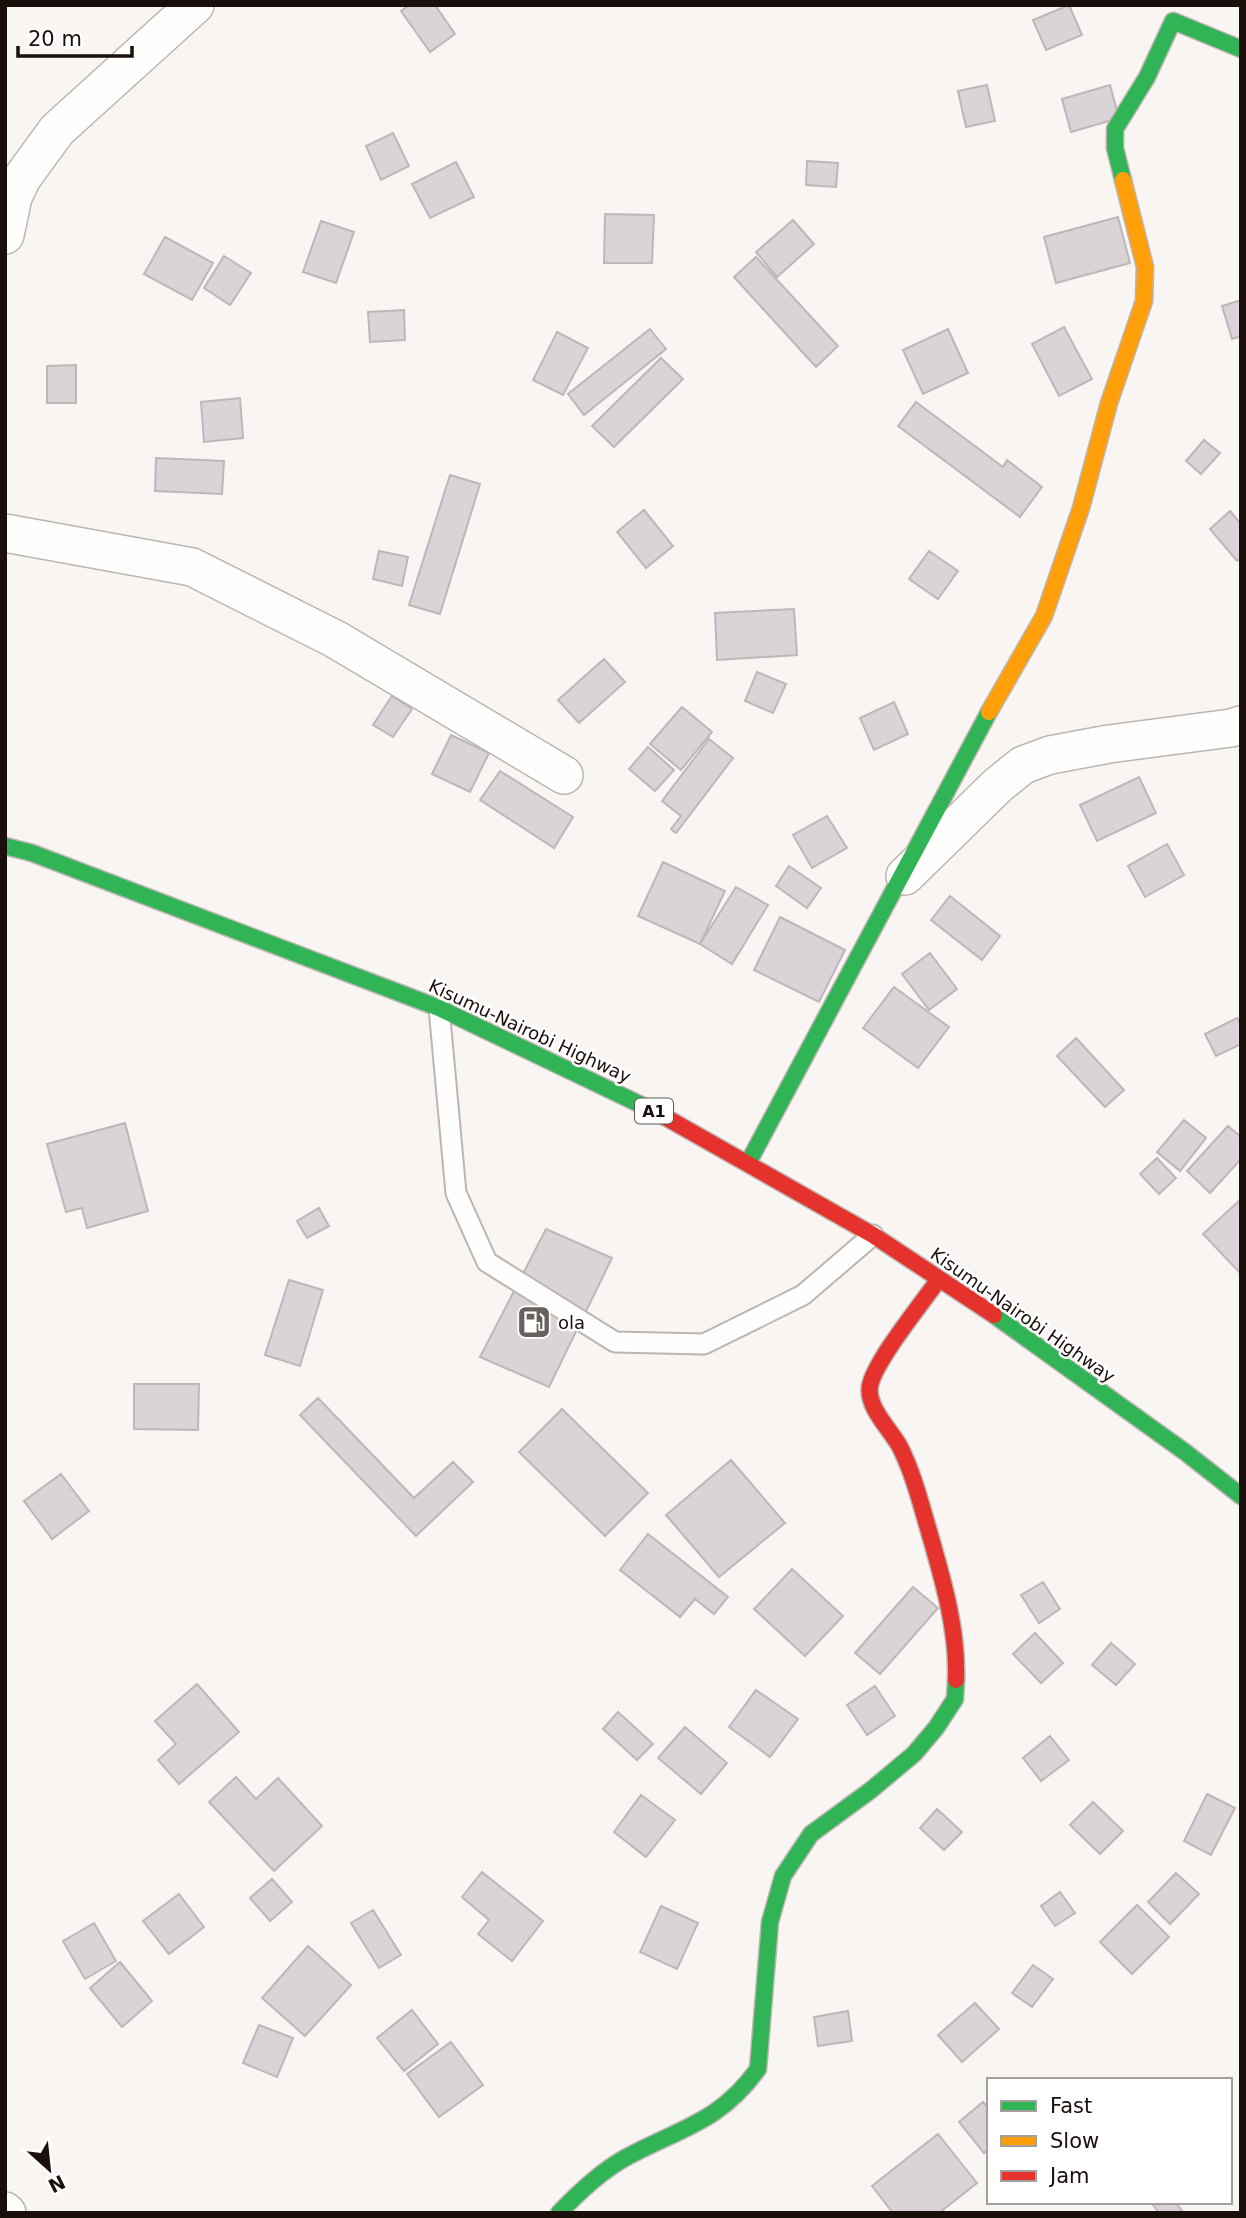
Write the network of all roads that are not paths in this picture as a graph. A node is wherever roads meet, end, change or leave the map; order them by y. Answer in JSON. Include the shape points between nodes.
{"nodes":[{"id":1,"x":195,"y":5,"type":"edge"},
{"id":2,"x":1175,"y":13,"type":"edge"},
{"id":3,"x":1241,"y":49,"type":"edge"},
{"id":4,"x":5,"y":235,"type":"edge"},
{"id":5,"x":5,"y":533,"type":"edge"},
{"id":6,"x":1241,"y":725,"type":"edge"},
{"id":7,"x":564,"y":775,"type":"dead end"},
{"id":8,"x":5,"y":846,"type":"edge"},
{"id":9,"x":895,"y":886,"type":"junction"},
{"id":10,"x":439,"y":1008,"type":"junction"},
{"id":11,"x":748,"y":1163,"type":"junction"},
{"id":12,"x":873,"y":1235,"type":"junction"},
{"id":13,"x":939,"y":1279,"type":"junction"},
{"id":14,"x":1241,"y":1496,"type":"edge"},
{"id":15,"x":559,"y":2213,"type":"edge"}],
"edges":[{"from":1,"to":4,"type":"street","via":[[57,130],[22,178]]},
{"from":2,"to":3,"type":"main road"},
{"from":2,"to":9,"type":"main road","via":[[1147,77],[1115,129],[1115,148],[1145,267],[1144,301],[1081,508],[1044,616]]},
{"from":5,"to":7,"type":"street","via":[[192,568],[335,639]]},
{"from":6,"to":9,"type":"street","via":[[1109,744],[1023,765]]},
{"from":8,"to":10,"type":"main road","name":"Kisumu-Nairobi Highway","number":"A1"},
{"from":9,"to":11,"type":"main road"},
{"from":10,"to":11,"type":"main road","name":"Kisumu-Nairobi Highway","number":"A1","via":[[670,1119]]},
{"from":10,"to":12,"type":"lane","via":[[456,1193],[487,1262],[615,1342],[704,1344],[803,1295]]},
{"from":11,"to":12,"type":"main road","name":"Kisumu-Nairobi Highway","number":"A1"},
{"from":12,"to":13,"type":"main road","name":"Kisumu-Nairobi Highway","number":"A1"},
{"from":13,"to":14,"type":"main road","name":"Kisumu-Nairobi Highway","number":"A1","via":[[1042,1348]]},
{"from":13,"to":15,"type":"main road","via":[[875,1371],[869,1389],[874,1408],[900,1447],[914,1480],[936,1556],[957,1658],[955,1699],[914,1754],[811,1834],[783,1876],[769,1922],[758,2069],[747,2087],[699,2124],[624,2158],[578,2192]]}]}
